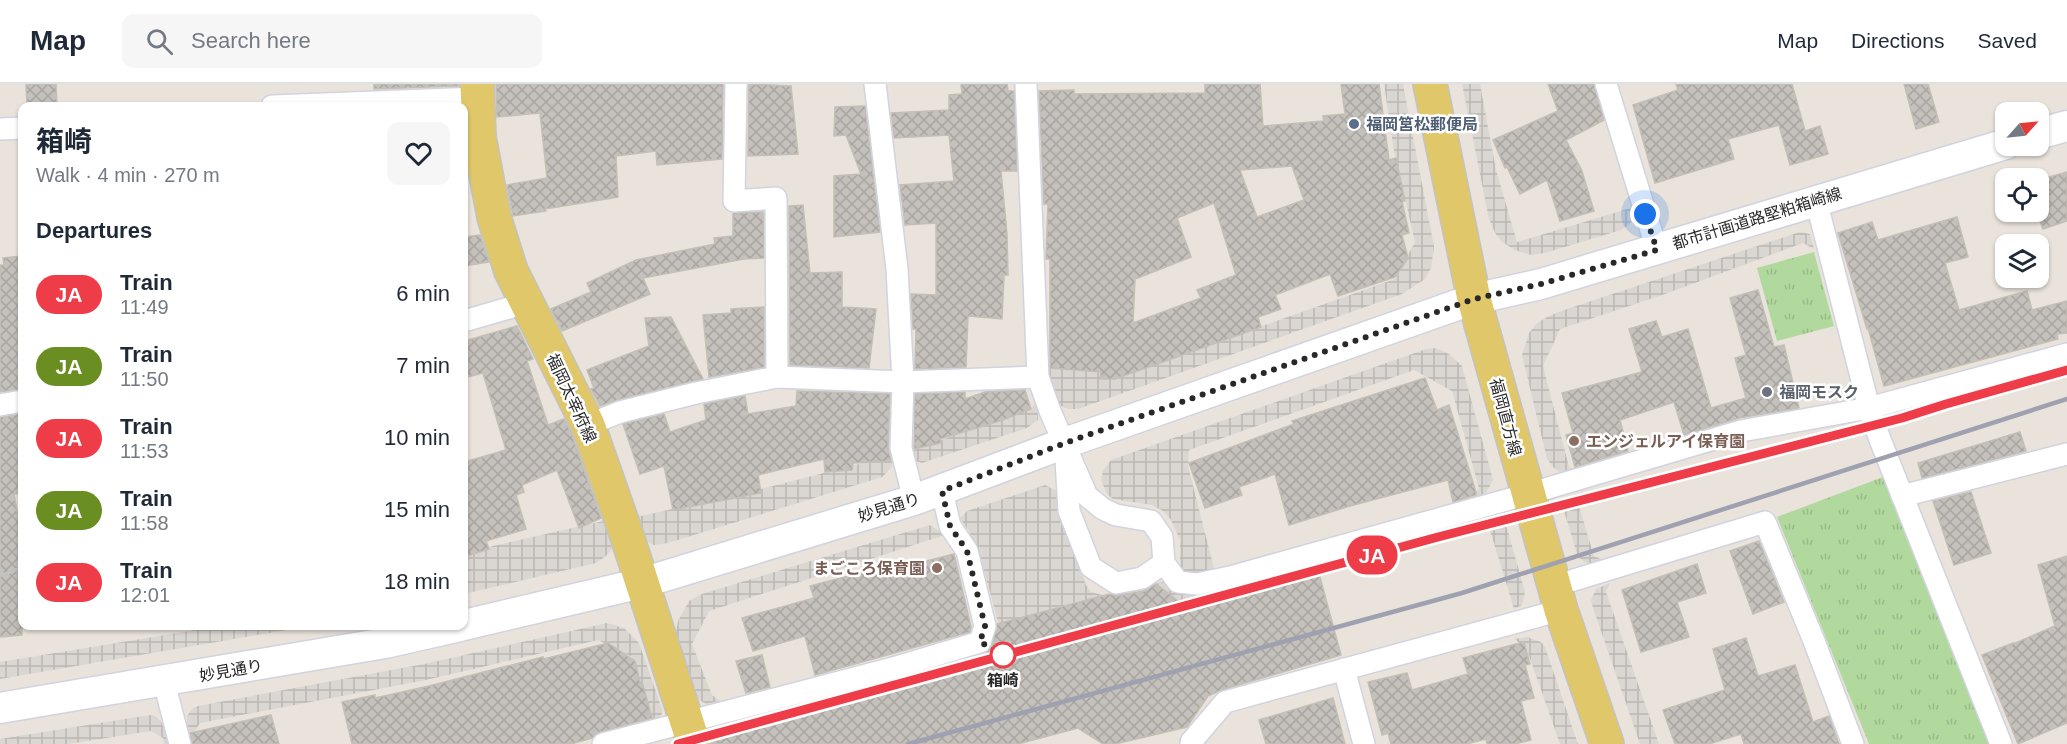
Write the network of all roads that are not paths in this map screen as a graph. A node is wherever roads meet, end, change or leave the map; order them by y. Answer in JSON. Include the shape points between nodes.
{"nodes":[{"id":1,"x":736,"y":84,"type":"edge"},
{"id":2,"x":875,"y":84,"type":"edge"},
{"id":3,"x":1026,"y":84,"type":"edge"},
{"id":4,"x":1430,"y":84,"type":"edge"},
{"id":5,"x":1605,"y":84,"type":"edge"},
{"id":6,"x":477,"y":91,"type":"edge"},
{"id":7,"x":327,"y":102,"type":"edge"},
{"id":8,"x":2067,"y":126,"type":"edge"},
{"id":9,"x":18,"y":128,"type":"edge"},
{"id":10,"x":0,"y":129,"type":"edge"},
{"id":11,"x":2049,"y":131,"type":"edge"},
{"id":12,"x":1995,"y":147,"type":"edge"},
{"id":13,"x":1816,"y":200,"type":"junction"},
{"id":14,"x":1657,"y":250,"type":"junction"},
{"id":15,"x":1474,"y":299,"type":"junction"},
{"id":16,"x":526,"y":303,"type":"junction"},
{"id":17,"x":468,"y":320,"type":"edge"},
{"id":18,"x":2067,"y":354,"type":"edge"},
{"id":19,"x":1038,"y":377,"type":"junction"},
{"id":20,"x":777,"y":378,"type":"junction"},
{"id":21,"x":903,"y":382,"type":"junction"},
{"id":22,"x":18,"y":402,"type":"edge"},
{"id":23,"x":0,"y":405,"type":"edge"},
{"id":24,"x":1869,"y":408,"type":"junction"},
{"id":25,"x":588,"y":425,"type":"junction"},
{"id":26,"x":1065,"y":443,"type":"junction"},
{"id":27,"x":2067,"y":454,"type":"edge"},
{"id":28,"x":1528,"y":494,"type":"junction"},
{"id":29,"x":928,"y":495,"type":"junction"},
{"id":30,"x":1902,"y":496,"type":"junction"},
{"id":31,"x":1164,"y":563,"type":"junction"},
{"id":32,"x":642,"y":583,"type":"junction"},
{"id":33,"x":1557,"y":598,"type":"junction"},
{"id":34,"x":468,"y":624,"type":"edge"},
{"id":35,"x":418,"y":630,"type":"edge"},
{"id":36,"x":382,"y":634,"type":"edge"},
{"id":37,"x":1344,"y":669,"type":"junction"},
{"id":38,"x":164,"y":682,"type":"junction"},
{"id":39,"x":0,"y":708,"type":"edge"},
{"id":40,"x":690,"y":733,"type":"edge"},
{"id":41,"x":1190,"y":743,"type":"edge"},
{"id":42,"x":180,"y":744,"type":"edge"},
{"id":43,"x":603,"y":744,"type":"edge"},
{"id":44,"x":1364,"y":744,"type":"edge"},
{"id":45,"x":1607,"y":744,"type":"edge"},
{"id":46,"x":1853,"y":744,"type":"edge"},
{"id":47,"x":2001,"y":744,"type":"edge"}],
"edges":[{"from":1,"to":20,"type":"street","via":[[734,201],[776,198]]},
{"from":2,"to":21,"type":"street","via":[[897,269]]},
{"from":3,"to":19,"type":"street"},
{"from":4,"to":15,"type":"main road","name":"福岡直方線"},
{"from":5,"to":14,"type":"street"},
{"from":6,"to":7,"type":"street"},
{"from":6,"to":16,"type":"main road","name":"福岡太宰府線","via":[[479,137],[494,217]]},
{"from":8,"to":11,"type":"main road"},
{"from":9,"to":10,"type":"street"},
{"from":12,"to":13,"type":"main road","name":"都市計画道路堅粕箱崎線"},
{"from":13,"to":14,"type":"main road","name":"都市計画道路堅粕箱崎線"},
{"from":13,"to":24,"type":"street"},
{"from":14,"to":15,"type":"main road","name":"都市計画道路堅粕箱崎線"},
{"from":15,"to":26,"type":"main road","name":"妙見通り"},
{"from":15,"to":28,"type":"main road","name":"福岡直方線"},
{"from":16,"to":17,"type":"street"},
{"from":16,"to":25,"type":"main road","name":"福岡太宰府線"},
{"from":18,"to":24,"type":"street"},
{"from":19,"to":21,"type":"street"},
{"from":19,"to":26,"type":"street"},
{"from":20,"to":21,"type":"street"},
{"from":20,"to":25,"type":"street","via":[[696,393],[620,412]]},
{"from":21,"to":29,"type":"street","via":[[901,448]]},
{"from":22,"to":23,"type":"street"},
{"from":24,"to":28,"type":"street","via":[[1741,431]]},
{"from":24,"to":30,"type":"street"},
{"from":25,"to":32,"type":"main road","name":"福岡太宰府線"},
{"from":26,"to":29,"type":"main road","name":"妙見通り"},
{"from":26,"to":31,"type":"street","via":[[1087,496],[1116,515],[1151,521],[1162,537]]},
{"from":26,"to":31,"type":"street","via":[[1069,511],[1091,567],[1116,583],[1142,578]]},
{"from":27,"to":30,"type":"street"},
{"from":28,"to":31,"type":"street","via":[[1197,584],[1178,582]]},
{"from":28,"to":33,"type":"main road","name":"福岡直方線"},
{"from":29,"to":32,"type":"main road","name":"妙見通り"},
{"from":29,"to":40,"type":"street","via":[[967,551],[985,626],[980,642]]},
{"from":30,"to":47,"type":"street"},
{"from":32,"to":34,"type":"main road","name":"妙見通り"},
{"from":32,"to":40,"type":"main road","name":"福岡太宰府線"},
{"from":33,"to":37,"type":"street"},
{"from":33,"to":45,"type":"main road","name":"福岡直方線"},
{"from":33,"to":46,"type":"street","via":[[1765,522]]},
{"from":35,"to":36,"type":"main road","name":"妙見通り"},
{"from":36,"to":38,"type":"main road","name":"妙見通り"},
{"from":37,"to":41,"type":"street","via":[[1225,702]]},
{"from":37,"to":44,"type":"street"},
{"from":38,"to":39,"type":"main road","name":"妙見通り"},
{"from":38,"to":42,"type":"street"},
{"from":40,"to":43,"type":"street"}]}
